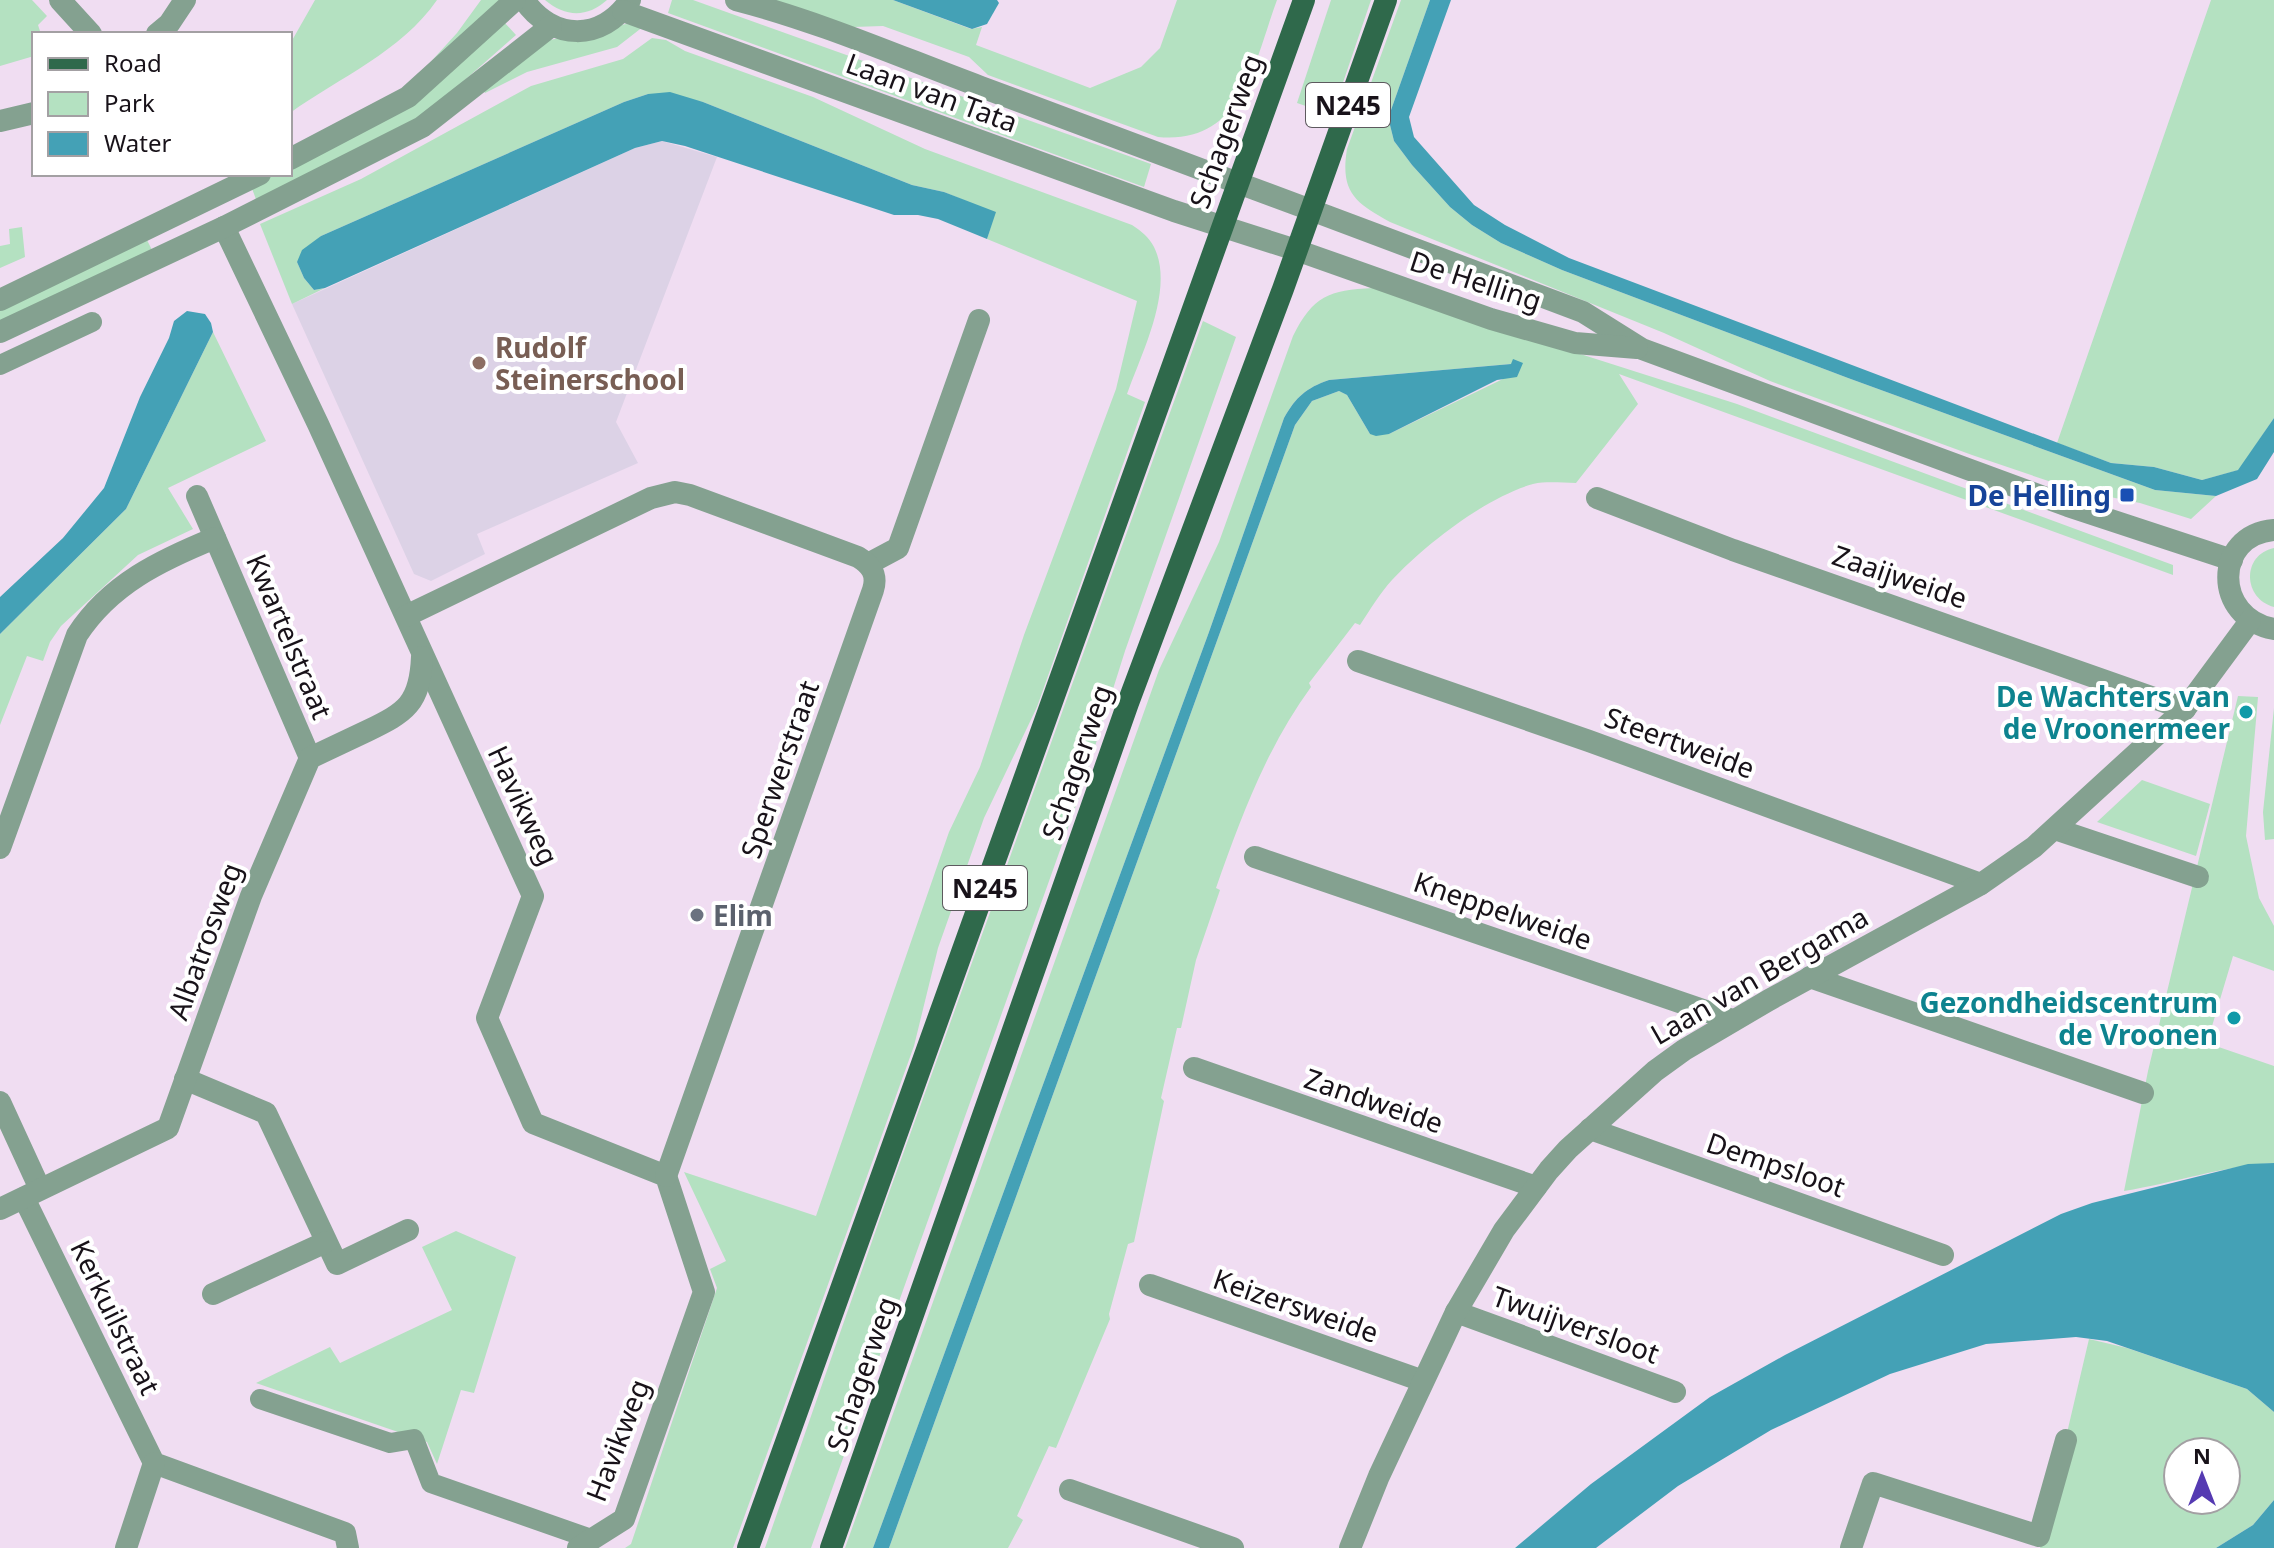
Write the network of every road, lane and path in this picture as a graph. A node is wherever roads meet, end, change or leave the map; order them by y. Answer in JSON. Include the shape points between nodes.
{"nodes":[{"id":1,"x":60,"y":0,"type":"edge"},
{"id":2,"x":185,"y":0,"type":"edge"},
{"id":3,"x":515,"y":0,"type":"edge"},
{"id":4,"x":524,"y":0,"type":"edge"},
{"id":5,"x":736,"y":0,"type":"edge"},
{"id":6,"x":1304,"y":0,"type":"edge"},
{"id":7,"x":1386,"y":0,"type":"edge"},
{"id":8,"x":626,"y":5,"type":"edge"},
{"id":9,"x":551,"y":26,"type":"junction"},
{"id":10,"x":89,"y":32,"type":"edge"},
{"id":11,"x":159,"y":32,"type":"edge"},
{"id":12,"x":32,"y":113,"type":"edge"},
{"id":13,"x":0,"y":121,"type":"edge"},
{"id":14,"x":292,"y":158,"type":"edge"},
{"id":15,"x":256,"y":176,"type":"edge"},
{"id":16,"x":1238,"y":182,"type":"junction"},
{"id":17,"x":212,"y":198,"type":"junction"},
{"id":18,"x":1311,"y":210,"type":"junction"},
{"id":19,"x":224,"y":227,"type":"junction"},
{"id":20,"x":1222,"y":227,"type":"junction"},
{"id":21,"x":1296,"y":250,"type":"junction"},
{"id":22,"x":0,"y":300,"type":"edge"},
{"id":23,"x":979,"y":320,"type":"dead end"},
{"id":24,"x":92,"y":322,"type":"dead end"},
{"id":25,"x":0,"y":332,"type":"edge"},
{"id":26,"x":1642,"y":349,"type":"junction"},
{"id":27,"x":0,"y":365,"type":"edge"},
{"id":28,"x":197,"y":496,"type":"dead end"},
{"id":29,"x":1597,"y":498,"type":"dead end"},
{"id":30,"x":2274,"y":530,"type":"edge"},
{"id":31,"x":215,"y":538,"type":"junction"},
{"id":32,"x":2232,"y":560,"type":"junction"},
{"id":33,"x":868,"y":564,"type":"junction"},
{"id":34,"x":406,"y":616,"type":"junction"},
{"id":35,"x":2250,"y":621,"type":"junction"},
{"id":36,"x":2274,"y":629,"type":"edge"},
{"id":37,"x":422,"y":656,"type":"junction"},
{"id":38,"x":1358,"y":661,"type":"dead end"},
{"id":39,"x":2185,"y":709,"type":"junction"},
{"id":40,"x":310,"y":758,"type":"junction"},
{"id":41,"x":2055,"y":829,"type":"junction"},
{"id":42,"x":0,"y":848,"type":"edge"},
{"id":43,"x":1255,"y":857,"type":"dead end"},
{"id":44,"x":2198,"y":877,"type":"dead end"},
{"id":45,"x":1981,"y":884,"type":"junction"},
{"id":46,"x":1810,"y":977,"type":"junction"},
{"id":47,"x":1732,"y":1020,"type":"junction"},
{"id":48,"x":1194,"y":1068,"type":"dead end"},
{"id":49,"x":185,"y":1079,"type":"junction"},
{"id":50,"x":2143,"y":1093,"type":"dead end"},
{"id":51,"x":0,"y":1102,"type":"edge"},
{"id":52,"x":1590,"y":1129,"type":"junction"},
{"id":53,"x":666,"y":1176,"type":"junction"},
{"id":54,"x":1536,"y":1187,"type":"junction"},
{"id":55,"x":32,"y":1193,"type":"junction"},
{"id":56,"x":0,"y":1209,"type":"edge"},
{"id":57,"x":408,"y":1230,"type":"dead end"},
{"id":58,"x":326,"y":1242,"type":"junction"},
{"id":59,"x":1943,"y":1255,"type":"dead end"},
{"id":60,"x":1150,"y":1285,"type":"dead end"},
{"id":61,"x":213,"y":1294,"type":"dead end"},
{"id":62,"x":1456,"y":1312,"type":"junction"},
{"id":63,"x":1423,"y":1381,"type":"junction"},
{"id":64,"x":1675,"y":1392,"type":"dead end"},
{"id":65,"x":260,"y":1399,"type":"dead end"},
{"id":66,"x":2066,"y":1440,"type":"dead end"},
{"id":67,"x":154,"y":1463,"type":"junction"},
{"id":68,"x":1070,"y":1490,"type":"dead end"},
{"id":69,"x":584,"y":1544,"type":"edge"},
{"id":70,"x":126,"y":1548,"type":"edge"},
{"id":71,"x":348,"y":1548,"type":"edge"},
{"id":72,"x":748,"y":1548,"type":"edge"},
{"id":73,"x":831,"y":1548,"type":"edge"},
{"id":74,"x":1233,"y":1548,"type":"edge"},
{"id":75,"x":1350,"y":1548,"type":"edge"},
{"id":76,"x":1851,"y":1548,"type":"edge"}],
"edges":[{"from":1,"to":10,"type":"street"},
{"from":2,"to":11,"type":"street"},
{"from":3,"to":14,"type":"street","via":[[408,97]]},
{"from":4,"to":9,"type":"street"},
{"from":5,"to":16,"type":"street","name":"Laan van Tata","via":[[788,13]]},
{"from":6,"to":16,"type":"main road","name":"Schagerweg","number":"N245"},
{"from":7,"to":18,"type":"main road","name":"Schagerweg","number":"N245"},
{"from":8,"to":9,"type":"street","via":[[597,28]]},
{"from":8,"to":20,"type":"street","name":"Laan van Tata"},
{"from":9,"to":19,"type":"street","via":[[422,127]]},
{"from":12,"to":13,"type":"street"},
{"from":15,"to":17,"type":"street"},
{"from":16,"to":18,"type":"street","name":"Laan van Tata"},
{"from":16,"to":20,"type":"main road","name":"Schagerweg","number":"N245"},
{"from":17,"to":19,"type":"street"},
{"from":17,"to":22,"type":"street"},
{"from":18,"to":21,"type":"main road","name":"Schagerweg","number":"N245"},
{"from":18,"to":26,"type":"street","name":"De Helling","via":[[1583,312]]},
{"from":19,"to":25,"type":"street"},
{"from":19,"to":34,"type":"street"},
{"from":20,"to":21,"type":"street","name":"Laan van Tata"},
{"from":20,"to":72,"type":"main road","name":"Schagerweg","number":"N245"},
{"from":21,"to":26,"type":"street","name":"De Helling","via":[[1491,319],[1575,343]]},
{"from":21,"to":73,"type":"main road","name":"Schagerweg","number":"N245","via":[[1128,703]]},
{"from":23,"to":33,"type":"street","via":[[898,548]]},
{"from":24,"to":27,"type":"street"},
{"from":26,"to":32,"type":"street","name":"De Helling","via":[[2068,506]]},
{"from":28,"to":31,"type":"street","name":"Kwartelstraat"},
{"from":29,"to":39,"type":"street","name":"Zaaijweide"},
{"from":30,"to":32,"type":"street","via":[[2251,537]]},
{"from":31,"to":40,"type":"street","name":"Kwartelstraat"},
{"from":31,"to":42,"type":"street","name":"Kwartelstraat","via":[[150,567],[91,613],[77,635]]},
{"from":32,"to":35,"type":"street","via":[[2230,594]]},
{"from":33,"to":34,"type":"street","via":[[675,492],[651,498]]},
{"from":33,"to":53,"type":"street","name":"Sperwerstraat","via":[[876,582]]},
{"from":34,"to":37,"type":"street","name":"Havikweg"},
{"from":35,"to":36,"type":"street"},
{"from":35,"to":39,"type":"street","name":"Laan van Bergama"},
{"from":37,"to":40,"type":"street","via":[[418,688],[400,715]]},
{"from":37,"to":53,"type":"street","name":"Havikweg","via":[[533,896],[487,1018],[533,1123]]},
{"from":38,"to":45,"type":"street","name":"Steertweide"},
{"from":39,"to":41,"type":"street","name":"Laan van Bergama"},
{"from":40,"to":49,"type":"street","name":"Albatrosweg","via":[[251,896]]},
{"from":41,"to":44,"type":"street"},
{"from":41,"to":45,"type":"street","name":"Laan van Bergama"},
{"from":43,"to":47,"type":"street","name":"Kneppelweide"},
{"from":45,"to":46,"type":"street","name":"Laan van Bergama"},
{"from":46,"to":47,"type":"street","name":"Laan van Bergama"},
{"from":46,"to":50,"type":"street"},
{"from":47,"to":52,"type":"street","name":"Laan van Bergama","via":[[1655,1071]]},
{"from":48,"to":54,"type":"street","name":"Zandweide"},
{"from":49,"to":55,"type":"street","name":"Albatrosweg","via":[[168,1128]]},
{"from":49,"to":58,"type":"street","via":[[266,1113]]},
{"from":51,"to":55,"type":"street"},
{"from":52,"to":54,"type":"street","name":"Laan van Bergama"},
{"from":52,"to":59,"type":"street","name":"Dempsloot"},
{"from":53,"to":69,"type":"street","name":"Havikweg","via":[[704,1292],[624,1519]]},
{"from":54,"to":62,"type":"street","name":"Laan van Bergama"},
{"from":55,"to":56,"type":"street","name":"Albatrosweg"},
{"from":55,"to":67,"type":"street","name":"Kerkuilstraat"},
{"from":57,"to":58,"type":"street","via":[[337,1264]]},
{"from":58,"to":61,"type":"street"},
{"from":60,"to":63,"type":"street","name":"Keizersweide"},
{"from":62,"to":63,"type":"street","name":"Laan van Bergama"},
{"from":62,"to":64,"type":"street","name":"Twuijversloot"},
{"from":63,"to":75,"type":"street","name":"Laan van Bergama"},
{"from":65,"to":69,"type":"street","via":[[390,1443],[414,1439],[431,1483]]},
{"from":66,"to":76,"type":"street","via":[[2039,1536],[1873,1483]]},
{"from":67,"to":70,"type":"street"},
{"from":67,"to":71,"type":"street","via":[[345,1533]]},
{"from":68,"to":74,"type":"street"}]}
